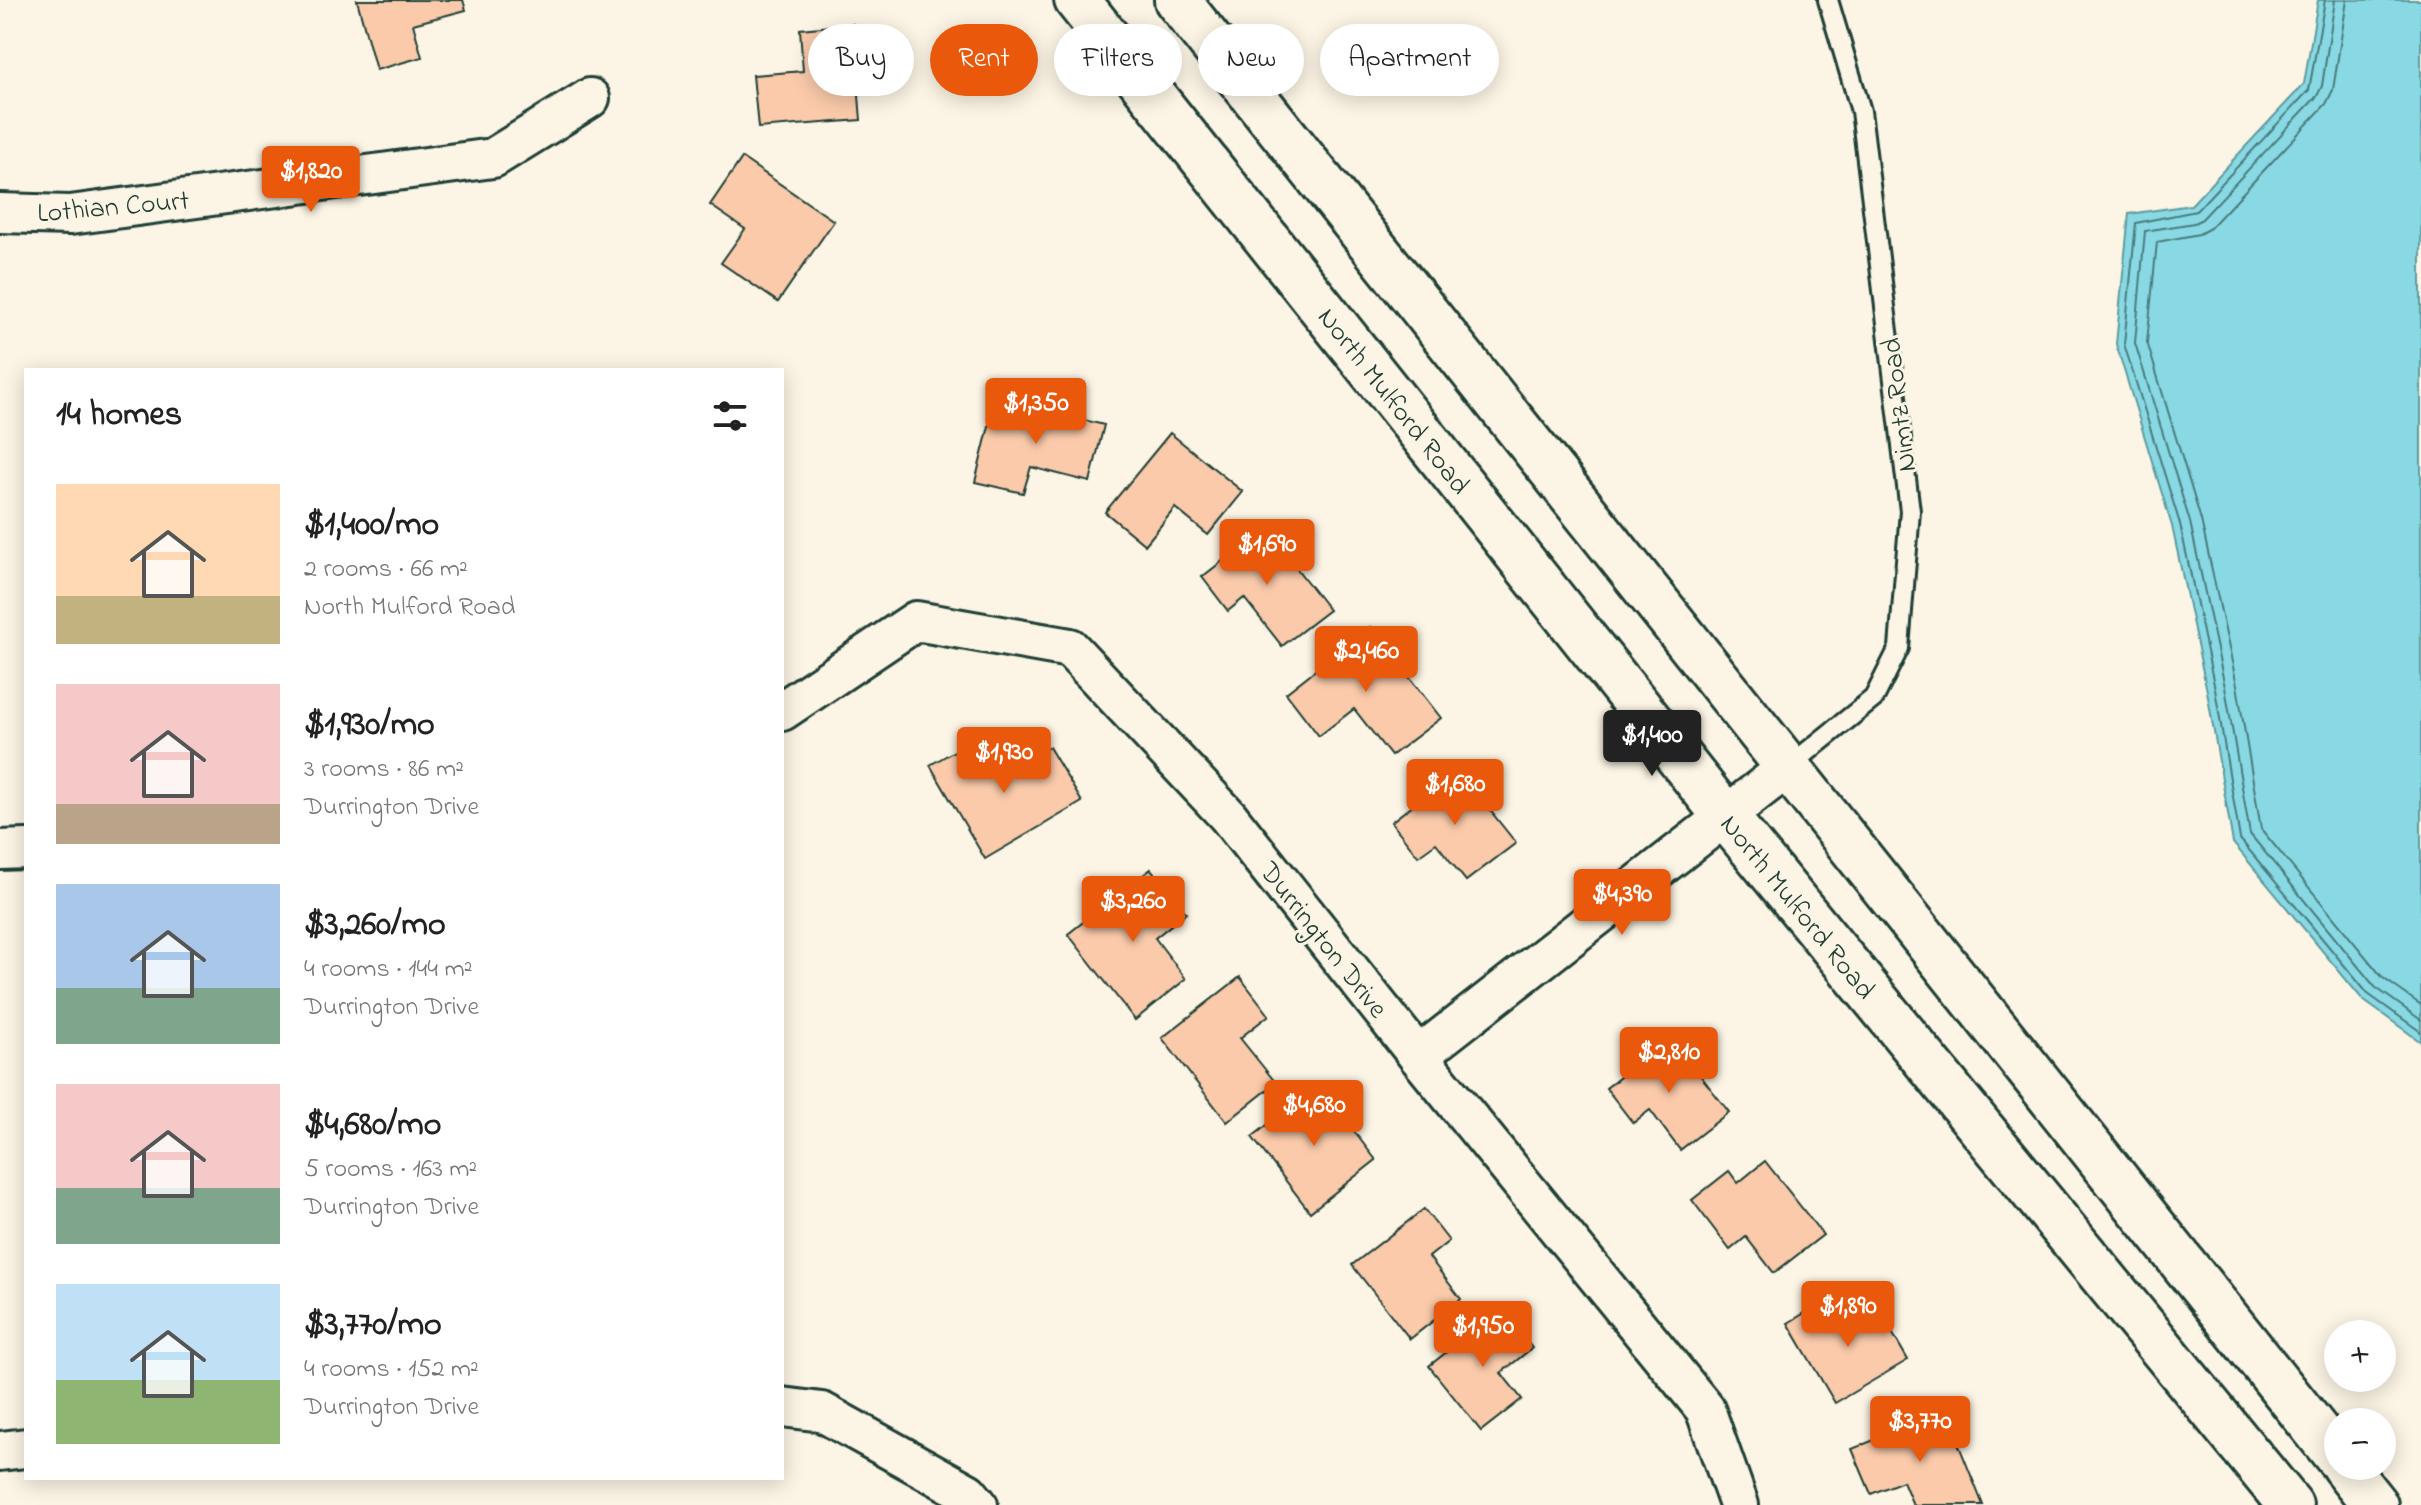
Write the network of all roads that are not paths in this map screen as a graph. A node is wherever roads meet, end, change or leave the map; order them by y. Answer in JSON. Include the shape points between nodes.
{"nodes":[{"id":1,"x":1077,"y":0,"type":"edge"},
{"id":2,"x":1177,"y":0,"type":"edge"},
{"id":3,"x":1828,"y":0,"type":"edge"},
{"id":4,"x":590,"y":98,"type":"dead end"},
{"id":5,"x":0,"y":213,"type":"edge"},
{"id":6,"x":784,"y":710,"type":"edge"},
{"id":7,"x":1787,"y":768,"type":"junction"},
{"id":8,"x":1726,"y":817,"type":"junction"},
{"id":9,"x":24,"y":849,"type":"edge"},
{"id":10,"x":0,"y":850,"type":"edge"},
{"id":11,"x":1418,"y":1056,"type":"junction"},
{"id":12,"x":784,"y":1407,"type":"edge"},
{"id":13,"x":2324,"y":1440,"type":"edge"},
{"id":14,"x":24,"y":1448,"type":"edge"},
{"id":15,"x":0,"y":1451,"type":"edge"},
{"id":16,"x":2355,"y":1480,"type":"edge"},
{"id":17,"x":978,"y":1505,"type":"edge"},
{"id":18,"x":1739,"y":1505,"type":"edge"},
{"id":19,"x":2290,"y":1505,"type":"edge"},
{"id":20,"x":2375,"y":1505,"type":"edge"}],
"edges":[{"from":1,"to":8,"type":"street","name":"North Mulford Road"},
{"from":2,"to":7,"type":"street"},
{"from":3,"to":7,"type":"lane","name":"Nimtz Road","via":[[1861,111],[1910,511],[1899,648],[1874,698]]},
{"from":4,"to":5,"type":"street","name":"Lothian Court","via":[[493,158],[70,215]]},
{"from":6,"to":11,"type":"street","name":"Durrington Drive","via":[[916,621],[1070,648],[1228,816]]},
{"from":7,"to":8,"type":"street"},
{"from":7,"to":13,"type":"street"},
{"from":8,"to":11,"type":"street"},
{"from":8,"to":19,"type":"street","name":"North Mulford Road"},
{"from":9,"to":10,"type":"street"},
{"from":11,"to":18,"type":"street","name":"Durrington Drive","via":[[1705,1409]]},
{"from":12,"to":17,"type":"street","via":[[822,1412],[968,1493]]},
{"from":14,"to":15,"type":"street"},
{"from":16,"to":20,"type":"street"}]}
